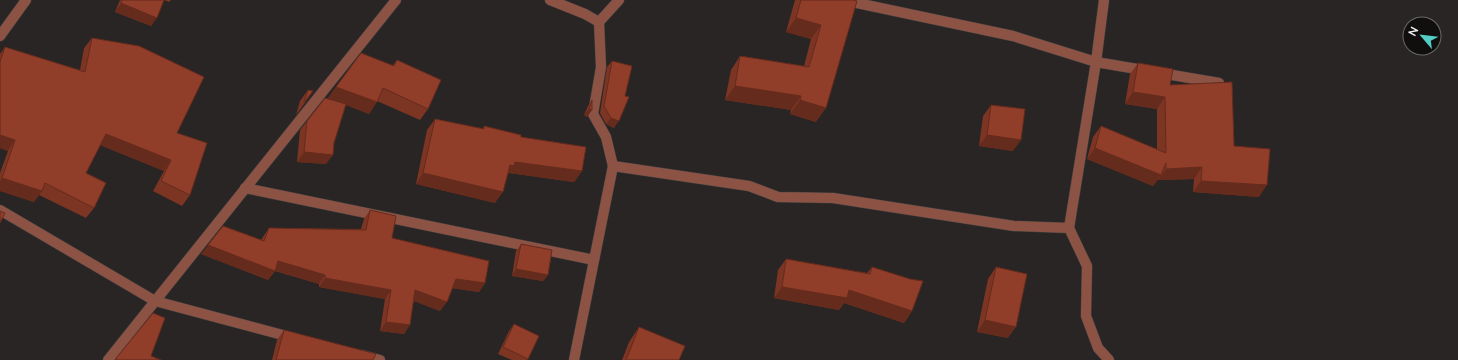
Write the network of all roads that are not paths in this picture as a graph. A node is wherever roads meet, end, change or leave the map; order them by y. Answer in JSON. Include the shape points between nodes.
{"nodes":[{"id":1,"x":26,"y":0,"type":"edge"},
{"id":2,"x":396,"y":0,"type":"edge"},
{"id":3,"x":550,"y":0,"type":"edge"},
{"id":4,"x":619,"y":0,"type":"edge"},
{"id":5,"x":843,"y":0,"type":"edge"},
{"id":6,"x":1104,"y":0,"type":"edge"},
{"id":7,"x":599,"y":22,"type":"junction"},
{"id":8,"x":0,"y":36,"type":"edge"},
{"id":9,"x":1096,"y":62,"type":"junction"},
{"id":10,"x":1219,"y":83,"type":"edge"},
{"id":11,"x":613,"y":166,"type":"junction"},
{"id":12,"x":245,"y":188,"type":"junction"},
{"id":13,"x":0,"y":210,"type":"edge"},
{"id":14,"x":1069,"y":228,"type":"junction"},
{"id":15,"x":594,"y":260,"type":"junction"},
{"id":16,"x":155,"y":301,"type":"junction"},
{"id":17,"x":305,"y":340,"type":"edge"},
{"id":18,"x":350,"y":352,"type":"edge"},
{"id":19,"x":108,"y":360,"type":"edge"},
{"id":20,"x":380,"y":360,"type":"edge"},
{"id":21,"x":574,"y":360,"type":"edge"},
{"id":22,"x":1110,"y":360,"type":"edge"}],
"edges":[{"from":1,"to":8,"type":"street"},
{"from":2,"to":12,"type":"street"},
{"from":3,"to":7,"type":"street"},
{"from":4,"to":7,"type":"street"},
{"from":5,"to":9,"type":"street","via":[[1013,36]]},
{"from":6,"to":9,"type":"street"},
{"from":7,"to":11,"type":"street","via":[[601,67],[593,114],[606,137]]},
{"from":9,"to":10,"type":"street"},
{"from":9,"to":14,"type":"street"},
{"from":11,"to":14,"type":"street","via":[[749,186],[778,197],[833,198],[1014,226]]},
{"from":11,"to":15,"type":"street"},
{"from":12,"to":15,"type":"street"},
{"from":12,"to":16,"type":"street"},
{"from":13,"to":16,"type":"street"},
{"from":14,"to":22,"type":"street","via":[[1087,266],[1086,316],[1098,348]]},
{"from":15,"to":21,"type":"street"},
{"from":16,"to":17,"type":"street"},
{"from":16,"to":19,"type":"street"},
{"from":18,"to":20,"type":"street"}]}
